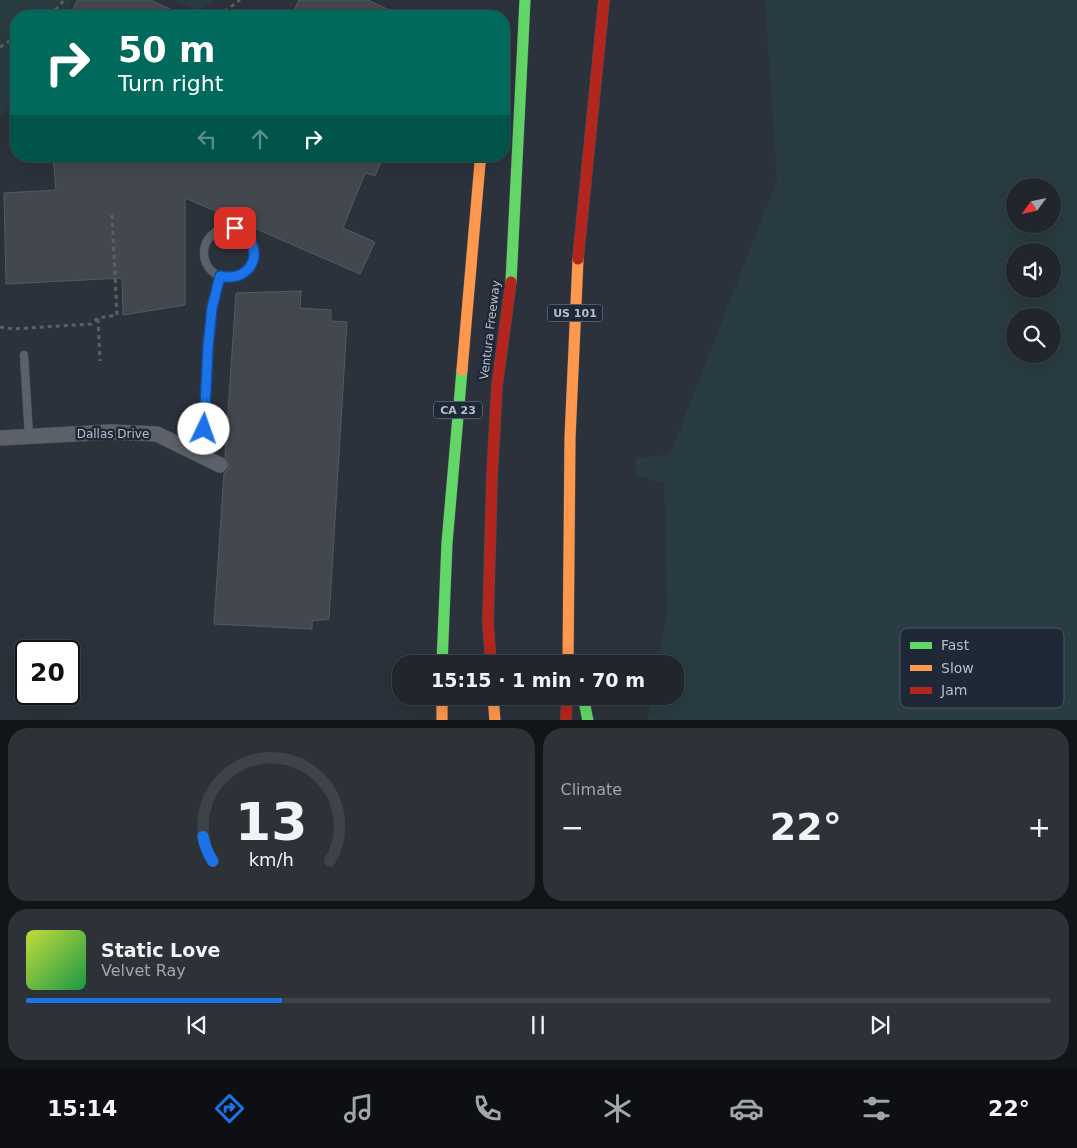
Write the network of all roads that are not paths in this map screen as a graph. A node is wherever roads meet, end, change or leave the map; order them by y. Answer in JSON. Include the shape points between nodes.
{"nodes":[{"id":1,"x":525,"y":0,"type":"edge"},
{"id":2,"x":604,"y":0,"type":"edge"},
{"id":3,"x":522,"y":36,"type":"junction"},
{"id":4,"x":510,"y":72,"type":"dead end"},
{"id":5,"x":480,"y":162,"type":"edge"},
{"id":6,"x":220,"y":276,"type":"junction"},
{"id":7,"x":24,"y":355,"type":"dead end"},
{"id":8,"x":29,"y":436,"type":"junction"},
{"id":9,"x":0,"y":438,"type":"edge"},
{"id":10,"x":190,"y":450,"type":"junction"},
{"id":11,"x":220,"y":465,"type":"dead end"},
{"id":12,"x":570,"y":628,"type":"junction"},
{"id":13,"x":442,"y":655,"type":"edge"},
{"id":14,"x":490,"y":655,"type":"edge"},
{"id":15,"x":568,"y":655,"type":"edge"},
{"id":16,"x":575,"y":655,"type":"edge"},
{"id":17,"x":442,"y":705,"type":"edge"},
{"id":18,"x":494,"y":705,"type":"edge"},
{"id":19,"x":567,"y":705,"type":"edge"},
{"id":20,"x":585,"y":705,"type":"edge"},
{"id":21,"x":442,"y":720,"type":"edge"},
{"id":22,"x":495,"y":720,"type":"edge"},
{"id":23,"x":566,"y":720,"type":"edge"},
{"id":24,"x":588,"y":720,"type":"edge"}],
"edges":[{"from":1,"to":3,"type":"highway","name":"Ventura Freeway"},
{"from":2,"to":12,"type":"highway","number":"US 101","via":[[577,272],[570,438]]},
{"from":3,"to":4,"type":"highway"},
{"from":3,"to":14,"type":"highway","name":"Ventura Freeway","via":[[510,293],[496,386],[488,622]]},
{"from":5,"to":13,"type":"highway","number":"CA 23","via":[[447,543]]},
{"from":6,"to":6,"type":"lane","via":[[236,277],[244,273],[254,260],[249,236],[235,228],[212,234],[204,248],[207,265]]},
{"from":6,"to":10,"type":"lane","via":[[212,308],[204,429]]},
{"from":7,"to":8,"type":"lane"},
{"from":8,"to":9,"type":"street","name":"Dallas Drive"},
{"from":8,"to":10,"type":"street","name":"Dallas Drive","via":[[140,432],[157,434]]},
{"from":10,"to":11,"type":"street","name":"Dallas Drive"},
{"from":12,"to":15,"type":"highway","number":"US 101"},
{"from":12,"to":16,"type":"highway"},
{"from":17,"to":21,"type":"highway"},
{"from":18,"to":22,"type":"highway"},
{"from":19,"to":23,"type":"highway"},
{"from":20,"to":24,"type":"highway"}]}
